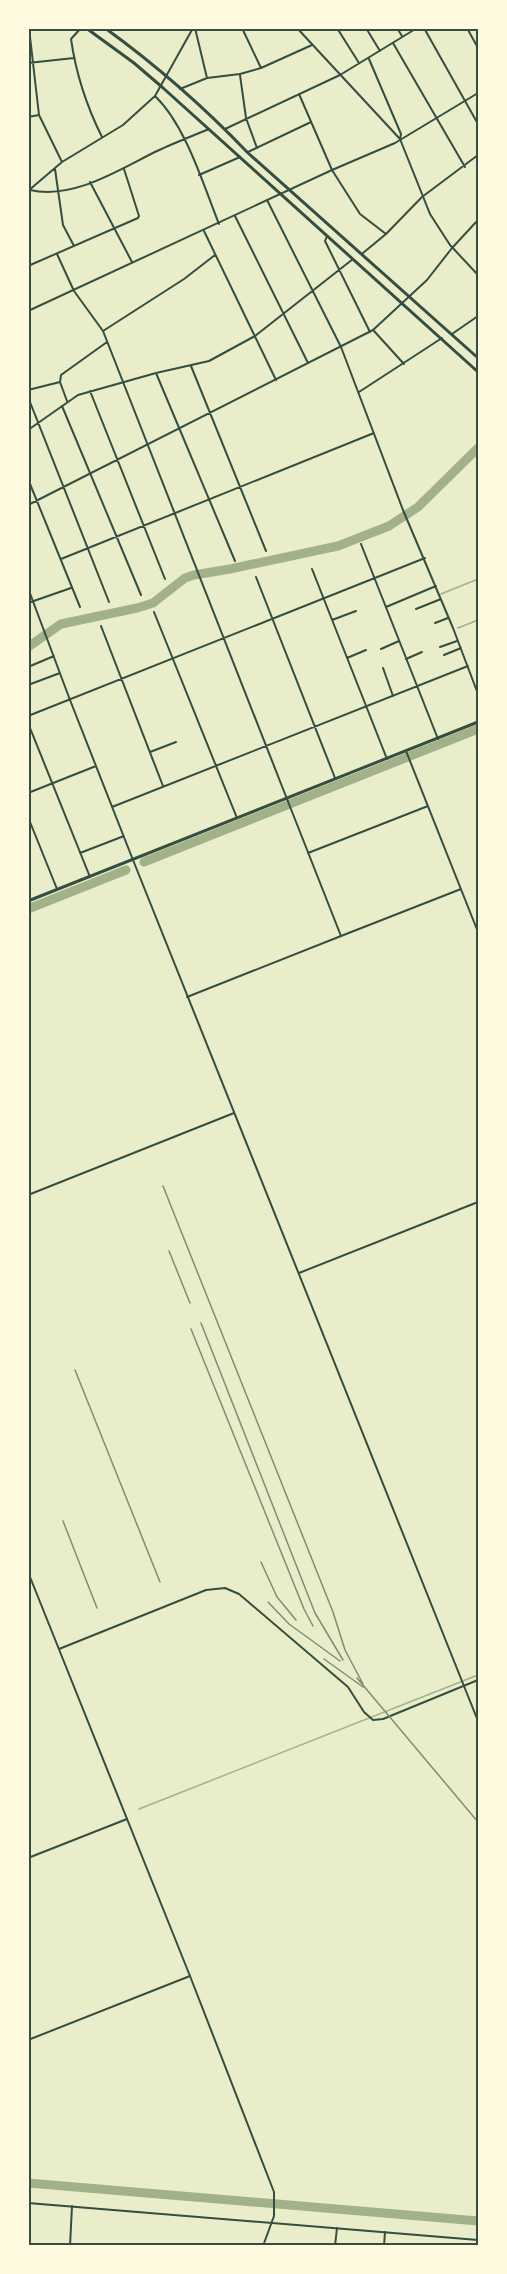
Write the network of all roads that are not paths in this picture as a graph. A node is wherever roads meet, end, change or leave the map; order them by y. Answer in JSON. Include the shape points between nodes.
{"nodes":[{"id":1,"x":29,"y":28,"type":"edge"},
{"id":2,"x":81,"y":28,"type":"edge"},
{"id":3,"x":86,"y":28,"type":"edge"},
{"id":4,"x":105,"y":28,"type":"edge"},
{"id":5,"x":194,"y":28,"type":"edge"},
{"id":6,"x":242,"y":28,"type":"edge"},
{"id":7,"x":297,"y":28,"type":"edge"},
{"id":8,"x":337,"y":28,"type":"edge"},
{"id":9,"x":366,"y":28,"type":"edge"},
{"id":10,"x":397,"y":28,"type":"edge"},
{"id":11,"x":417,"y":28,"type":"edge"},
{"id":12,"x":424,"y":28,"type":"edge"},
{"id":13,"x":467,"y":28,"type":"edge"},
{"id":14,"x":402,"y":37,"type":"junction"},
{"id":15,"x":393,"y":43,"type":"junction"},
{"id":16,"x":312,"y":45,"type":"junction"},
{"id":17,"x":478,"y":48,"type":"edge"},
{"id":18,"x":380,"y":51,"type":"junction"},
{"id":19,"x":74,"y":58,"type":"junction"},
{"id":20,"x":368,"y":58,"type":"junction"},
{"id":21,"x":30,"y":63,"type":"edge"},
{"id":22,"x":359,"y":63,"type":"junction"},
{"id":23,"x":261,"y":68,"type":"junction"},
{"id":24,"x":240,"y":74,"type":"junction"},
{"id":25,"x":340,"y":75,"type":"junction"},
{"id":26,"x":167,"y":78,"type":"junction"},
{"id":27,"x":207,"y":78,"type":"junction"},
{"id":28,"x":162,"y":87,"type":"junction"},
{"id":29,"x":180,"y":89,"type":"junction"},
{"id":30,"x":478,"y":93,"type":"edge"},
{"id":31,"x":299,"y":94,"type":"junction"},
{"id":32,"x":155,"y":96,"type":"junction"},
{"id":33,"x":467,"y":101,"type":"junction"},
{"id":34,"x":39,"y":115,"type":"junction"},
{"id":35,"x":28,"y":117,"type":"edge"},
{"id":36,"x":246,"y":118,"type":"junction"},
{"id":37,"x":437,"y":120,"type":"junction"},
{"id":38,"x":311,"y":122,"type":"junction"},
{"id":39,"x":478,"y":124,"type":"edge"},
{"id":40,"x":209,"y":129,"type":"junction"},
{"id":41,"x":225,"y":129,"type":"junction"},
{"id":42,"x":102,"y":137,"type":"junction"},
{"id":43,"x":400,"y":139,"type":"junction"},
{"id":44,"x":184,"y":140,"type":"junction"},
{"id":45,"x":257,"y":148,"type":"junction"},
{"id":46,"x":248,"y":153,"type":"junction"},
{"id":47,"x":478,"y":155,"type":"edge"},
{"id":48,"x":240,"y":157,"type":"junction"},
{"id":49,"x":62,"y":162,"type":"junction"},
{"id":50,"x":465,"y":167,"type":"junction"},
{"id":51,"x":55,"y":169,"type":"junction"},
{"id":52,"x":124,"y":169,"type":"junction"},
{"id":53,"x":332,"y":170,"type":"junction"},
{"id":54,"x":199,"y":175,"type":"junction"},
{"id":55,"x":90,"y":182,"type":"junction"},
{"id":56,"x":291,"y":189,"type":"junction"},
{"id":57,"x":29,"y":190,"type":"edge"},
{"id":58,"x":59,"y":190,"type":"junction"},
{"id":59,"x":281,"y":194,"type":"junction"},
{"id":60,"x":422,"y":197,"type":"junction"},
{"id":61,"x":267,"y":200,"type":"junction"},
{"id":62,"x":235,"y":216,"type":"junction"},
{"id":63,"x":478,"y":220,"type":"edge"},
{"id":64,"x":219,"y":224,"type":"junction"},
{"id":65,"x":114,"y":228,"type":"junction"},
{"id":66,"x":204,"y":231,"type":"junction"},
{"id":67,"x":386,"y":234,"type":"junction"},
{"id":68,"x":327,"y":236,"type":"junction"},
{"id":69,"x":74,"y":246,"type":"junction"},
{"id":70,"x":452,"y":248,"type":"junction"},
{"id":71,"x":57,"y":254,"type":"junction"},
{"id":72,"x":363,"y":254,"type":"junction"},
{"id":73,"x":215,"y":255,"type":"junction"},
{"id":74,"x":353,"y":259,"type":"junction"},
{"id":75,"x":132,"y":264,"type":"junction"},
{"id":76,"x":28,"y":266,"type":"edge"},
{"id":77,"x":339,"y":270,"type":"junction"},
{"id":78,"x":478,"y":275,"type":"edge"},
{"id":79,"x":74,"y":291,"type":"junction"},
{"id":80,"x":313,"y":291,"type":"junction"},
{"id":81,"x":409,"y":297,"type":"junction"},
{"id":82,"x":403,"y":303,"type":"junction"},
{"id":83,"x":28,"y":311,"type":"edge"},
{"id":84,"x":284,"y":314,"type":"junction"},
{"id":85,"x":478,"y":316,"type":"edge"},
{"id":86,"x":103,"y":331,"type":"junction"},
{"id":87,"x":372,"y":331,"type":"junction"},
{"id":88,"x":452,"y":334,"type":"junction"},
{"id":89,"x":255,"y":336,"type":"junction"},
{"id":90,"x":442,"y":338,"type":"junction"},
{"id":91,"x":107,"y":342,"type":"junction"},
{"id":92,"x":341,"y":347,"type":"junction"},
{"id":93,"x":478,"y":358,"type":"edge"},
{"id":94,"x":308,"y":363,"type":"junction"},
{"id":95,"x":404,"y":364,"type":"junction"},
{"id":96,"x":190,"y":366,"type":"junction"},
{"id":97,"x":478,"y":372,"type":"edge"},
{"id":98,"x":156,"y":373,"type":"junction"},
{"id":99,"x":276,"y":380,"type":"junction"},
{"id":100,"x":60,"y":382,"type":"junction"},
{"id":101,"x":123,"y":383,"type":"junction"},
{"id":102,"x":28,"y":385,"type":"edge"},
{"id":103,"x":28,"y":390,"type":"edge"},
{"id":104,"x":90,"y":391,"type":"junction"},
{"id":105,"x":359,"y":392,"type":"junction"},
{"id":106,"x":28,"y":397,"type":"edge"},
{"id":107,"x":68,"y":402,"type":"junction"},
{"id":108,"x":62,"y":406,"type":"junction"},
{"id":109,"x":209,"y":413,"type":"junction"},
{"id":110,"x":39,"y":423,"type":"junction"},
{"id":111,"x":179,"y":429,"type":"junction"},
{"id":112,"x":28,"y":430,"type":"edge"},
{"id":113,"x":374,"y":433,"type":"junction"},
{"id":114,"x":148,"y":446,"type":"junction"},
{"id":115,"x":118,"y":461,"type":"junction"},
{"id":116,"x":90,"y":475,"type":"junction"},
{"id":117,"x":28,"y":479,"type":"edge"},
{"id":118,"x":64,"y":487,"type":"junction"},
{"id":119,"x":239,"y":488,"type":"junction"},
{"id":120,"x":209,"y":499,"type":"junction"},
{"id":121,"x":37,"y":501,"type":"junction"},
{"id":122,"x":28,"y":505,"type":"edge"},
{"id":123,"x":174,"y":514,"type":"junction"},
{"id":124,"x":143,"y":526,"type":"junction"},
{"id":125,"x":116,"y":537,"type":"junction"},
{"id":126,"x":361,"y":544,"type":"dead end"},
{"id":127,"x":88,"y":548,"type":"junction"},
{"id":128,"x":266,"y":551,"type":"dead end"},
{"id":129,"x":424,"y":558,"type":"junction"},
{"id":130,"x":61,"y":559,"type":"junction"},
{"id":131,"x":235,"y":561,"type":"dead end"},
{"id":132,"x":312,"y":569,"type":"dead end"},
{"id":133,"x":256,"y":576,"type":"dead end"},
{"id":134,"x":375,"y":578,"type":"junction"},
{"id":135,"x":165,"y":579,"type":"dead end"},
{"id":136,"x":436,"y":586,"type":"junction"},
{"id":137,"x":28,"y":588,"type":"edge"},
{"id":138,"x":72,"y":588,"type":"junction"},
{"id":139,"x":141,"y":596,"type":"dead end"},
{"id":140,"x":324,"y":599,"type":"junction"},
{"id":141,"x":441,"y":599,"type":"junction"},
{"id":142,"x":34,"y":601,"type":"junction"},
{"id":143,"x":109,"y":602,"type":"dead end"},
{"id":144,"x":28,"y":603,"type":"edge"},
{"id":145,"x":80,"y":607,"type":"dead end"},
{"id":146,"x":386,"y":608,"type":"junction"},
{"id":147,"x":416,"y":609,"type":"dead end"},
{"id":148,"x":356,"y":611,"type":"dead end"},
{"id":149,"x":154,"y":612,"type":"dead end"},
{"id":150,"x":448,"y":618,"type":"junction"},
{"id":151,"x":272,"y":619,"type":"junction"},
{"id":152,"x":332,"y":620,"type":"junction"},
{"id":153,"x":435,"y":623,"type":"dead end"},
{"id":154,"x":101,"y":626,"type":"dead end"},
{"id":155,"x":223,"y":638,"type":"junction"},
{"id":156,"x":458,"y":640,"type":"junction"},
{"id":157,"x":399,"y":641,"type":"junction"},
{"id":158,"x":440,"y":647,"type":"dead end"},
{"id":159,"x":461,"y":648,"type":"junction"},
{"id":160,"x":381,"y":649,"type":"dead end"},
{"id":161,"x":366,"y":650,"type":"dead end"},
{"id":162,"x":422,"y":652,"type":"dead end"},
{"id":163,"x":444,"y":655,"type":"dead end"},
{"id":164,"x":54,"y":656,"type":"junction"},
{"id":165,"x":172,"y":658,"type":"junction"},
{"id":166,"x":347,"y":658,"type":"junction"},
{"id":167,"x":406,"y":659,"type":"junction"},
{"id":168,"x":468,"y":666,"type":"junction"},
{"id":169,"x":28,"y":667,"type":"edge"},
{"id":170,"x":383,"y":668,"type":"dead end"},
{"id":171,"x":60,"y":673,"type":"junction"},
{"id":172,"x":122,"y":679,"type":"junction"},
{"id":173,"x":28,"y":685,"type":"edge"},
{"id":174,"x":417,"y":686,"type":"junction"},
{"id":175,"x":478,"y":694,"type":"edge"},
{"id":176,"x":393,"y":696,"type":"junction"},
{"id":177,"x":70,"y":700,"type":"junction"},
{"id":178,"x":366,"y":707,"type":"junction"},
{"id":179,"x":28,"y":716,"type":"edge"},
{"id":180,"x":478,"y":722,"type":"edge"},
{"id":181,"x":28,"y":723,"type":"edge"},
{"id":182,"x":314,"y":726,"type":"junction"},
{"id":183,"x":438,"y":739,"type":"junction"},
{"id":184,"x":176,"y":742,"type":"dead end"},
{"id":185,"x":266,"y":745,"type":"junction"},
{"id":186,"x":150,"y":752,"type":"junction"},
{"id":187,"x":407,"y":753,"type":"junction"},
{"id":188,"x":388,"y":759,"type":"junction"},
{"id":189,"x":96,"y":766,"type":"junction"},
{"id":190,"x":215,"y":766,"type":"junction"},
{"id":191,"x":335,"y":780,"type":"junction"},
{"id":192,"x":52,"y":783,"type":"junction"},
{"id":193,"x":163,"y":786,"type":"junction"},
{"id":194,"x":28,"y":793,"type":"edge"},
{"id":195,"x":288,"y":801,"type":"junction"},
{"id":196,"x":428,"y":806,"type":"junction"},
{"id":197,"x":112,"y":807,"type":"junction"},
{"id":198,"x":28,"y":817,"type":"edge"},
{"id":199,"x":237,"y":818,"type":"junction"},
{"id":200,"x":124,"y":836,"type":"junction"},
{"id":201,"x":80,"y":853,"type":"junction"},
{"id":202,"x":308,"y":853,"type":"junction"},
{"id":203,"x":133,"y":860,"type":"junction"},
{"id":204,"x":90,"y":877,"type":"junction"},
{"id":205,"x":57,"y":889,"type":"junction"},
{"id":206,"x":461,"y":889,"type":"junction"},
{"id":207,"x":28,"y":901,"type":"edge"},
{"id":208,"x":478,"y":932,"type":"edge"},
{"id":209,"x":341,"y":936,"type":"junction"},
{"id":210,"x":187,"y":997,"type":"junction"},
{"id":211,"x":234,"y":1113,"type":"junction"},
{"id":212,"x":28,"y":1195,"type":"edge"},
{"id":213,"x":478,"y":1202,"type":"edge"},
{"id":214,"x":299,"y":1274,"type":"junction"},
{"id":215,"x":28,"y":1572,"type":"edge"},
{"id":216,"x":59,"y":1649,"type":"junction"},
{"id":217,"x":478,"y":1680,"type":"edge"},
{"id":218,"x":463,"y":1687,"type":"junction"},
{"id":219,"x":478,"y":1720,"type":"edge"},
{"id":220,"x":127,"y":1819,"type":"junction"},
{"id":221,"x":28,"y":1858,"type":"edge"},
{"id":222,"x":190,"y":1976,"type":"junction"},
{"id":223,"x":28,"y":2040,"type":"edge"},
{"id":224,"x":28,"y":2203,"type":"edge"},
{"id":225,"x":72,"y":2206,"type":"junction"},
{"id":226,"x":272,"y":2223,"type":"junction"},
{"id":227,"x":337,"y":2228,"type":"junction"},
{"id":228,"x":385,"y":2232,"type":"junction"},
{"id":229,"x":478,"y":2240,"type":"edge"},
{"id":230,"x":70,"y":2246,"type":"edge"},
{"id":231,"x":263,"y":2246,"type":"edge"},
{"id":232,"x":335,"y":2246,"type":"edge"},
{"id":233,"x":384,"y":2246,"type":"edge"}],
"edges":[{"from":1,"to":21,"type":"street"},
{"from":2,"to":19,"type":"street","via":[[72,37]]},
{"from":3,"to":28,"type":"main road"},
{"from":4,"to":26,"type":"main road"},
{"from":5,"to":26,"type":"street"},
{"from":5,"to":27,"type":"street"},
{"from":6,"to":23,"type":"street"},
{"from":7,"to":16,"type":"street"},
{"from":8,"to":22,"type":"street"},
{"from":9,"to":18,"type":"street"},
{"from":10,"to":14,"type":"street"},
{"from":11,"to":14,"type":"street"},
{"from":12,"to":33,"type":"street"},
{"from":13,"to":17,"type":"street"},
{"from":14,"to":15,"type":"street"},
{"from":15,"to":18,"type":"street"},
{"from":15,"to":37,"type":"street"},
{"from":16,"to":23,"type":"street"},
{"from":16,"to":25,"type":"street"},
{"from":18,"to":20,"type":"street"},
{"from":19,"to":21,"type":"street"},
{"from":19,"to":42,"type":"street","via":[[81,87]]},
{"from":20,"to":22,"type":"street"},
{"from":20,"to":43,"type":"street"},
{"from":21,"to":34,"type":"street"},
{"from":22,"to":25,"type":"street"},
{"from":23,"to":24,"type":"street"},
{"from":24,"to":27,"type":"street"},
{"from":24,"to":36,"type":"street"},
{"from":25,"to":31,"type":"street"},
{"from":25,"to":43,"type":"street"},
{"from":26,"to":28,"type":"street"},
{"from":26,"to":29,"type":"main road"},
{"from":27,"to":29,"type":"street"},
{"from":28,"to":32,"type":"street"},
{"from":28,"to":40,"type":"main road"},
{"from":29,"to":41,"type":"main road"},
{"from":30,"to":33,"type":"street"},
{"from":31,"to":36,"type":"street"},
{"from":31,"to":38,"type":"street"},
{"from":32,"to":42,"type":"street"},
{"from":32,"to":44,"type":"street","via":[[166,106]]},
{"from":33,"to":37,"type":"street"},
{"from":33,"to":39,"type":"street"},
{"from":34,"to":35,"type":"street"},
{"from":34,"to":49,"type":"street"},
{"from":36,"to":41,"type":"street"},
{"from":36,"to":45,"type":"street"},
{"from":37,"to":43,"type":"street"},
{"from":37,"to":50,"type":"street"},
{"from":38,"to":45,"type":"street"},
{"from":38,"to":53,"type":"street"},
{"from":40,"to":44,"type":"street"},
{"from":40,"to":48,"type":"main road"},
{"from":41,"to":46,"type":"main road"},
{"from":42,"to":49,"type":"street"},
{"from":43,"to":53,"type":"street"},
{"from":43,"to":60,"type":"street"},
{"from":44,"to":52,"type":"street"},
{"from":44,"to":54,"type":"street"},
{"from":45,"to":46,"type":"street"},
{"from":46,"to":56,"type":"main road"},
{"from":47,"to":50,"type":"street"},
{"from":48,"to":54,"type":"street"},
{"from":48,"to":59,"type":"main road"},
{"from":49,"to":51,"type":"street"},
{"from":50,"to":60,"type":"street"},
{"from":51,"to":57,"type":"street"},
{"from":51,"to":58,"type":"street"},
{"from":52,"to":55,"type":"street"},
{"from":52,"to":65,"type":"street","via":[[139,216]]},
{"from":53,"to":56,"type":"street"},
{"from":53,"to":67,"type":"street","via":[[360,214]]},
{"from":54,"to":64,"type":"street"},
{"from":55,"to":58,"type":"street"},
{"from":55,"to":65,"type":"street"},
{"from":56,"to":59,"type":"street"},
{"from":56,"to":72,"type":"main road"},
{"from":57,"to":58,"type":"street"},
{"from":58,"to":69,"type":"street","via":[[63,225]]},
{"from":59,"to":61,"type":"street"},
{"from":59,"to":68,"type":"main road"},
{"from":60,"to":67,"type":"street"},
{"from":60,"to":70,"type":"street"},
{"from":61,"to":62,"type":"street"},
{"from":61,"to":80,"type":"street"},
{"from":62,"to":64,"type":"street"},
{"from":62,"to":84,"type":"street"},
{"from":63,"to":70,"type":"street"},
{"from":64,"to":66,"type":"street"},
{"from":65,"to":69,"type":"street"},
{"from":65,"to":75,"type":"street"},
{"from":66,"to":73,"type":"street"},
{"from":66,"to":75,"type":"street"},
{"from":67,"to":72,"type":"street"},
{"from":68,"to":74,"type":"main road"},
{"from":68,"to":77,"type":"street","via":[[325,241]]},
{"from":69,"to":71,"type":"street"},
{"from":70,"to":78,"type":"street"},
{"from":70,"to":81,"type":"street"},
{"from":71,"to":76,"type":"street"},
{"from":71,"to":79,"type":"street"},
{"from":72,"to":81,"type":"main road"},
{"from":73,"to":86,"type":"street"},
{"from":73,"to":89,"type":"street"},
{"from":74,"to":77,"type":"street"},
{"from":74,"to":82,"type":"main road"},
{"from":75,"to":79,"type":"street"},
{"from":77,"to":80,"type":"street"},
{"from":77,"to":87,"type":"street"},
{"from":79,"to":83,"type":"street"},
{"from":79,"to":86,"type":"street"},
{"from":80,"to":84,"type":"street"},
{"from":80,"to":92,"type":"street"},
{"from":81,"to":82,"type":"street"},
{"from":81,"to":88,"type":"main road"},
{"from":82,"to":87,"type":"street"},
{"from":82,"to":90,"type":"main road"},
{"from":84,"to":89,"type":"street"},
{"from":84,"to":94,"type":"street"},
{"from":85,"to":88,"type":"street"},
{"from":86,"to":91,"type":"street"},
{"from":87,"to":92,"type":"street"},
{"from":87,"to":95,"type":"street"},
{"from":88,"to":93,"type":"main road"},
{"from":89,"to":96,"type":"street","via":[[209,361]]},
{"from":89,"to":99,"type":"street"},
{"from":90,"to":95,"type":"street"},
{"from":90,"to":97,"type":"main road"},
{"from":91,"to":100,"type":"street","via":[[61,375]]},
{"from":91,"to":101,"type":"street"},
{"from":92,"to":94,"type":"street"},
{"from":92,"to":105,"type":"street"},
{"from":94,"to":99,"type":"street"},
{"from":95,"to":105,"type":"street"},
{"from":96,"to":98,"type":"street"},
{"from":96,"to":109,"type":"street"},
{"from":98,"to":101,"type":"street"},
{"from":98,"to":111,"type":"street"},
{"from":99,"to":109,"type":"street"},
{"from":100,"to":103,"type":"street"},
{"from":100,"to":107,"type":"street"},
{"from":101,"to":104,"type":"street"},
{"from":101,"to":114,"type":"street"},
{"from":102,"to":103,"type":"street"},
{"from":104,"to":107,"type":"street"},
{"from":104,"to":115,"type":"street"},
{"from":105,"to":113,"type":"street"},
{"from":106,"to":110,"type":"street"},
{"from":107,"to":108,"type":"street"},
{"from":108,"to":110,"type":"street"},
{"from":108,"to":116,"type":"street"},
{"from":109,"to":111,"type":"street"},
{"from":109,"to":119,"type":"street"},
{"from":110,"to":112,"type":"street"},
{"from":110,"to":118,"type":"street"},
{"from":111,"to":114,"type":"street"},
{"from":111,"to":120,"type":"street"},
{"from":113,"to":119,"type":"street"},
{"from":113,"to":129,"type":"street"},
{"from":114,"to":115,"type":"street"},
{"from":114,"to":123,"type":"street"},
{"from":115,"to":116,"type":"street"},
{"from":115,"to":124,"type":"street"},
{"from":116,"to":118,"type":"street"},
{"from":116,"to":125,"type":"street"},
{"from":117,"to":121,"type":"street"},
{"from":118,"to":121,"type":"street"},
{"from":118,"to":127,"type":"street"},
{"from":119,"to":120,"type":"street"},
{"from":119,"to":128,"type":"street"},
{"from":120,"to":123,"type":"street"},
{"from":120,"to":131,"type":"street"},
{"from":121,"to":122,"type":"street"},
{"from":121,"to":130,"type":"street"},
{"from":123,"to":124,"type":"street"},
{"from":123,"to":155,"type":"street"},
{"from":124,"to":125,"type":"street"},
{"from":124,"to":135,"type":"street"},
{"from":125,"to":127,"type":"street"},
{"from":125,"to":139,"type":"street"},
{"from":126,"to":134,"type":"street"},
{"from":127,"to":130,"type":"street"},
{"from":127,"to":143,"type":"street"},
{"from":129,"to":134,"type":"street"},
{"from":129,"to":136,"type":"street"},
{"from":130,"to":138,"type":"street"},
{"from":132,"to":140,"type":"street"},
{"from":133,"to":151,"type":"street"},
{"from":134,"to":140,"type":"street"},
{"from":134,"to":146,"type":"street"},
{"from":136,"to":141,"type":"street"},
{"from":136,"to":146,"type":"street"},
{"from":137,"to":142,"type":"street"},
{"from":138,"to":142,"type":"street"},
{"from":138,"to":145,"type":"street"},
{"from":140,"to":151,"type":"street"},
{"from":140,"to":152,"type":"street"},
{"from":141,"to":147,"type":"street"},
{"from":141,"to":150,"type":"street"},
{"from":142,"to":144,"type":"street"},
{"from":142,"to":164,"type":"street"},
{"from":146,"to":157,"type":"street"},
{"from":148,"to":152,"type":"street"},
{"from":149,"to":165,"type":"street"},
{"from":150,"to":153,"type":"street"},
{"from":150,"to":156,"type":"street"},
{"from":151,"to":155,"type":"street"},
{"from":151,"to":182,"type":"street"},
{"from":152,"to":166,"type":"street"},
{"from":154,"to":172,"type":"street"},
{"from":155,"to":165,"type":"street"},
{"from":155,"to":185,"type":"street"},
{"from":156,"to":158,"type":"street"},
{"from":156,"to":159,"type":"street"},
{"from":157,"to":160,"type":"street"},
{"from":157,"to":167,"type":"street"},
{"from":159,"to":163,"type":"street"},
{"from":159,"to":168,"type":"street"},
{"from":161,"to":166,"type":"street"},
{"from":162,"to":167,"type":"street"},
{"from":164,"to":169,"type":"street"},
{"from":164,"to":171,"type":"street"},
{"from":165,"to":172,"type":"street"},
{"from":165,"to":190,"type":"street"},
{"from":166,"to":178,"type":"street"},
{"from":167,"to":174,"type":"street"},
{"from":168,"to":174,"type":"street"},
{"from":168,"to":175,"type":"street"},
{"from":170,"to":176,"type":"street"},
{"from":171,"to":173,"type":"street"},
{"from":171,"to":177,"type":"street"},
{"from":172,"to":177,"type":"street"},
{"from":172,"to":186,"type":"street"},
{"from":174,"to":176,"type":"street"},
{"from":174,"to":183,"type":"street"},
{"from":176,"to":178,"type":"street"},
{"from":177,"to":179,"type":"street"},
{"from":177,"to":189,"type":"street"},
{"from":178,"to":182,"type":"street"},
{"from":178,"to":188,"type":"street"},
{"from":180,"to":183,"type":"main road"},
{"from":181,"to":192,"type":"street"},
{"from":182,"to":185,"type":"street"},
{"from":182,"to":191,"type":"street"},
{"from":183,"to":187,"type":"main road"},
{"from":184,"to":186,"type":"street"},
{"from":185,"to":190,"type":"street"},
{"from":185,"to":195,"type":"street"},
{"from":186,"to":193,"type":"street"},
{"from":187,"to":188,"type":"main road"},
{"from":187,"to":196,"type":"street"},
{"from":188,"to":191,"type":"main road"},
{"from":189,"to":192,"type":"street"},
{"from":189,"to":197,"type":"street"},
{"from":190,"to":193,"type":"street"},
{"from":190,"to":199,"type":"street"},
{"from":191,"to":195,"type":"main road"},
{"from":192,"to":194,"type":"street"},
{"from":192,"to":201,"type":"street"},
{"from":193,"to":197,"type":"street"},
{"from":195,"to":199,"type":"main road"},
{"from":195,"to":202,"type":"street"},
{"from":196,"to":202,"type":"street"},
{"from":196,"to":206,"type":"street"},
{"from":197,"to":200,"type":"street"},
{"from":198,"to":205,"type":"street"},
{"from":199,"to":203,"type":"main road"},
{"from":200,"to":201,"type":"street"},
{"from":200,"to":203,"type":"street"},
{"from":201,"to":204,"type":"street"},
{"from":202,"to":209,"type":"street"},
{"from":203,"to":204,"type":"main road"},
{"from":203,"to":210,"type":"street"},
{"from":204,"to":205,"type":"main road"},
{"from":205,"to":207,"type":"main road"},
{"from":206,"to":208,"type":"street"},
{"from":206,"to":209,"type":"street"},
{"from":209,"to":210,"type":"street"},
{"from":210,"to":211,"type":"street"},
{"from":211,"to":212,"type":"street"},
{"from":211,"to":214,"type":"street"},
{"from":213,"to":214,"type":"street"},
{"from":214,"to":218,"type":"street"},
{"from":215,"to":216,"type":"street"},
{"from":216,"to":218,"type":"street","via":[[206,1590],[225,1588],[239,1594],[348,1687],[373,1720]]},
{"from":216,"to":220,"type":"street"},
{"from":217,"to":218,"type":"street"},
{"from":218,"to":219,"type":"street"},
{"from":220,"to":221,"type":"street"},
{"from":220,"to":222,"type":"street"},
{"from":222,"to":223,"type":"street"},
{"from":222,"to":226,"type":"street","via":[[274,2192]]},
{"from":224,"to":225,"type":"street"},
{"from":225,"to":226,"type":"street"},
{"from":225,"to":230,"type":"street"},
{"from":226,"to":227,"type":"street"},
{"from":226,"to":231,"type":"street"},
{"from":227,"to":228,"type":"street"},
{"from":227,"to":232,"type":"street"},
{"from":228,"to":229,"type":"street"},
{"from":228,"to":233,"type":"street"}]}
